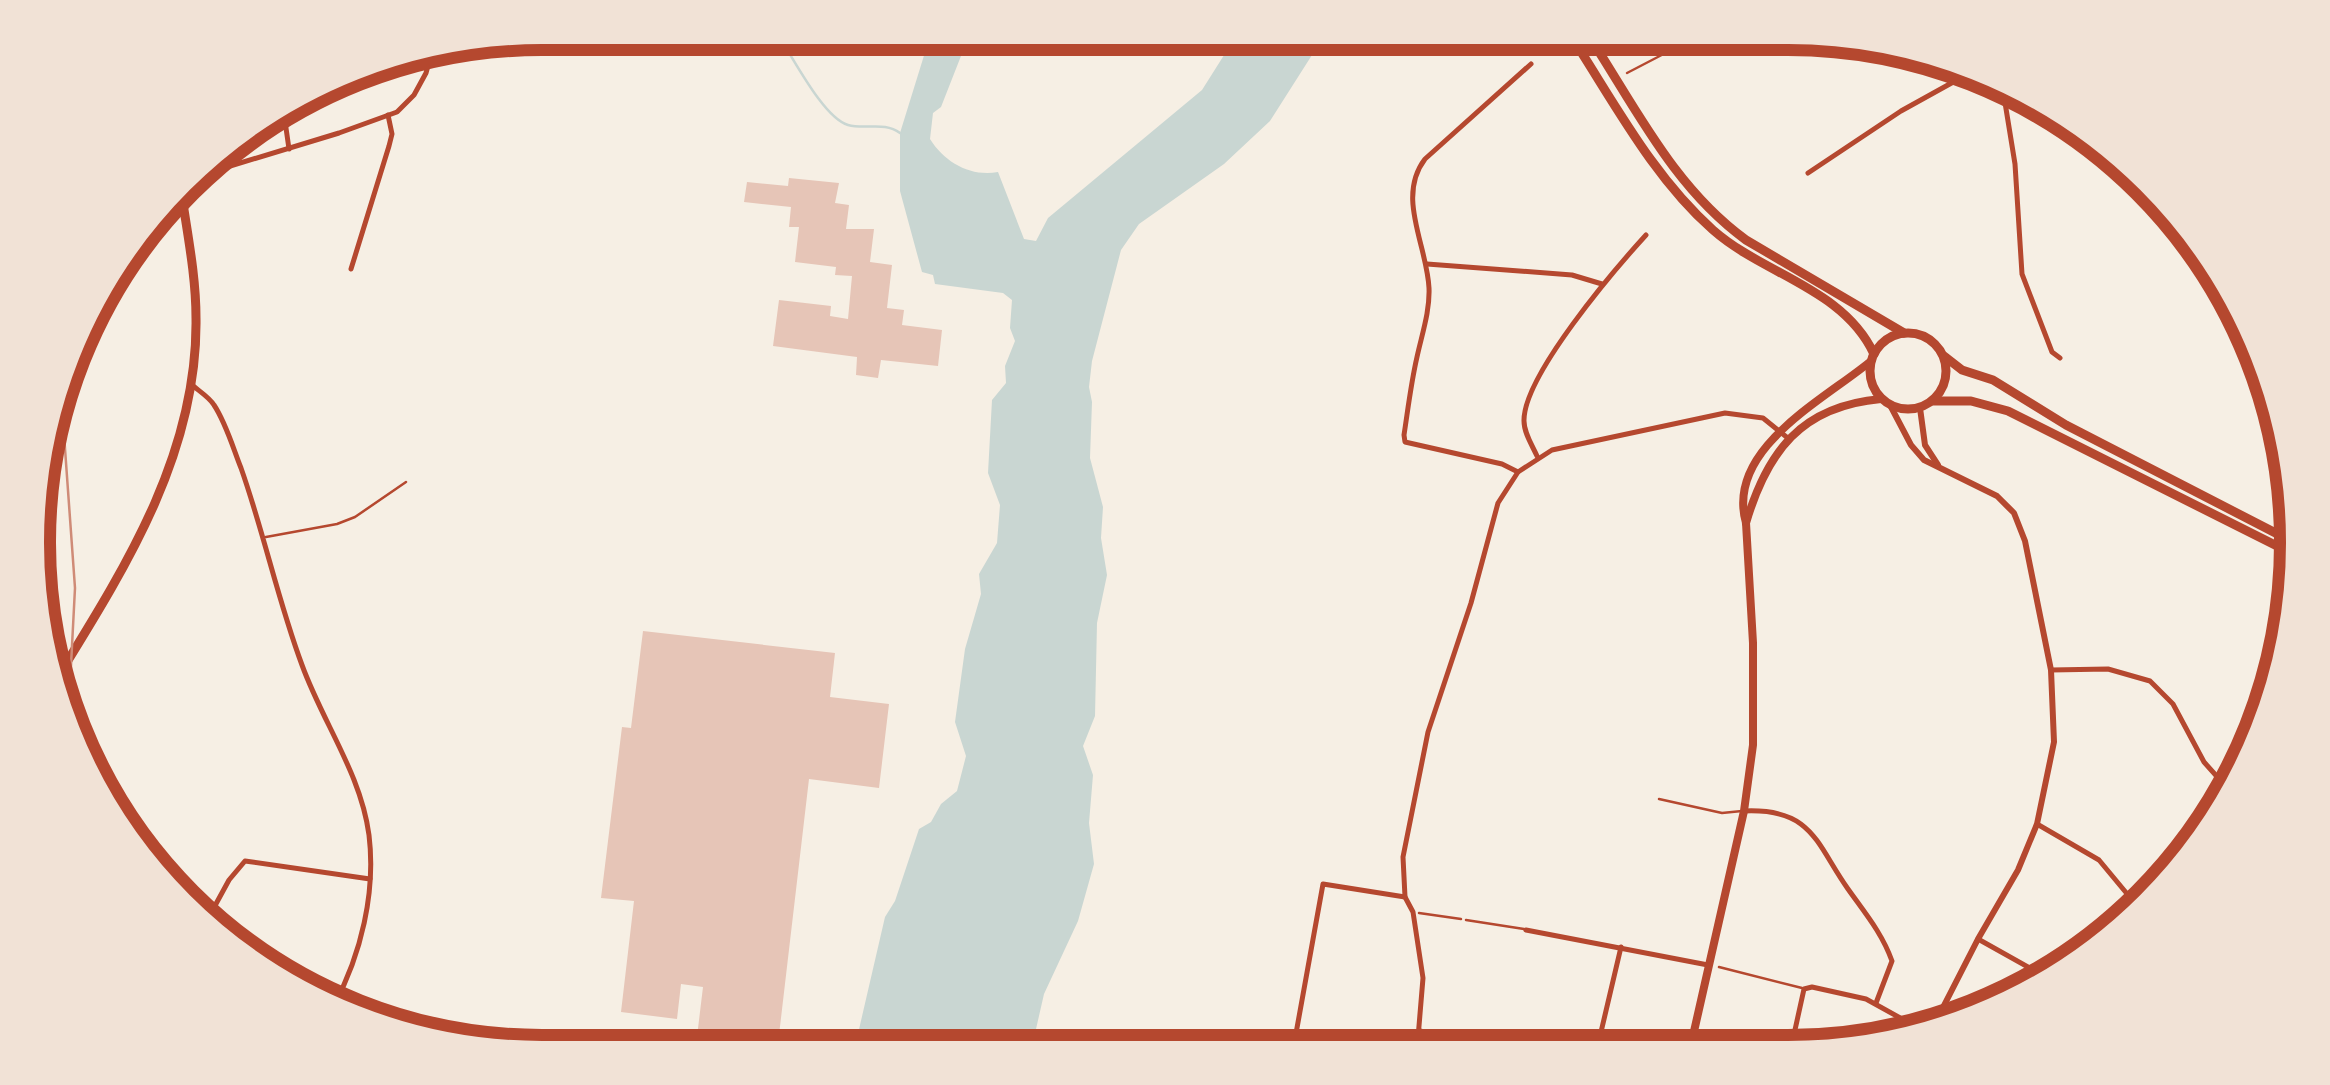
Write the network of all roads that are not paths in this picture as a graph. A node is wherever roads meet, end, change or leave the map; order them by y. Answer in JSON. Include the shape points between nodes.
{"nodes":[{"id":1,"x":1580,"y":50,"type":"edge"},
{"id":2,"x":1599,"y":50,"type":"edge"},
{"id":3,"x":429,"y":63,"type":"edge"},
{"id":4,"x":1532,"y":64,"type":"dead end"},
{"id":5,"x":1957,"y":80,"type":"edge"},
{"id":6,"x":2005,"y":101,"type":"edge"},
{"id":7,"x":388,"y":115,"type":"junction"},
{"id":8,"x":285,"y":123,"type":"edge"},
{"id":9,"x":288,"y":149,"type":"junction"},
{"id":10,"x":222,"y":169,"type":"edge"},
{"id":11,"x":1808,"y":173,"type":"dead end"},
{"id":12,"x":183,"y":206,"type":"edge"},
{"id":13,"x":1646,"y":236,"type":"dead end"},
{"id":14,"x":1428,"y":264,"type":"junction"},
{"id":15,"x":351,"y":269,"type":"dead end"},
{"id":16,"x":1602,"y":284,"type":"junction"},
{"id":17,"x":1904,"y":333,"type":"junction"},
{"id":18,"x":1944,"y":356,"type":"junction"},
{"id":19,"x":1872,"y":358,"type":"junction"},
{"id":20,"x":2060,"y":358,"type":"dead end"},
{"id":21,"x":192,"y":384,"type":"junction"},
{"id":22,"x":1933,"y":401,"type":"junction"},
{"id":23,"x":1885,"y":402,"type":"junction"},
{"id":24,"x":1920,"y":408,"type":"junction"},
{"id":25,"x":1780,"y":429,"type":"junction"},
{"id":26,"x":1789,"y":438,"type":"junction"},
{"id":27,"x":1537,"y":456,"type":"junction"},
{"id":28,"x":1938,"y":466,"type":"junction"},
{"id":29,"x":1518,"y":472,"type":"junction"},
{"id":30,"x":406,"y":482,"type":"dead end"},
{"id":31,"x":1746,"y":524,"type":"junction"},
{"id":32,"x":2280,"y":535,"type":"edge"},
{"id":33,"x":265,"y":537,"type":"junction"},
{"id":34,"x":2280,"y":548,"type":"edge"},
{"id":35,"x":65,"y":664,"type":"edge"},
{"id":36,"x":2051,"y":670,"type":"junction"},
{"id":37,"x":2219,"y":779,"type":"edge"},
{"id":38,"x":1659,"y":799,"type":"dead end"},
{"id":39,"x":1744,"y":811,"type":"junction"},
{"id":40,"x":2037,"y":824,"type":"junction"},
{"id":41,"x":370,"y":879,"type":"junction"},
{"id":42,"x":1404,"y":897,"type":"junction"},
{"id":43,"x":2129,"y":897,"type":"edge"},
{"id":44,"x":213,"y":909,"type":"edge"},
{"id":45,"x":1466,"y":920,"type":"road end"},
{"id":46,"x":1526,"y":930,"type":"joint"},
{"id":47,"x":1978,"y":938,"type":"junction"},
{"id":48,"x":1621,"y":947,"type":"junction"},
{"id":49,"x":1715,"y":966,"type":"junction"},
{"id":50,"x":2033,"y":970,"type":"edge"},
{"id":51,"x":1804,"y":989,"type":"junction"},
{"id":52,"x":340,"y":991,"type":"edge"},
{"id":53,"x":1876,"y":1004,"type":"junction"},
{"id":54,"x":1941,"y":1010,"type":"edge"},
{"id":55,"x":1905,"y":1021,"type":"edge"},
{"id":56,"x":1421,"y":1031,"type":"junction"},
{"id":57,"x":1296,"y":1035,"type":"edge"},
{"id":58,"x":1420,"y":1035,"type":"edge"},
{"id":59,"x":1431,"y":1035,"type":"edge"},
{"id":60,"x":1601,"y":1035,"type":"edge"},
{"id":61,"x":1694,"y":1035,"type":"edge"},
{"id":62,"x":1795,"y":1035,"type":"edge"}],
"edges":[{"from":1,"to":19,"type":"main road","via":[[1631,132],[1691,208],[1737,249],[1828,302],[1861,330]]},
{"from":2,"to":17,"type":"main road","via":[[1666,159],[1723,222]]},
{"from":3,"to":7,"type":"street","via":[[414,95]]},
{"from":4,"to":14,"type":"street","via":[[1414,172],[1412,198]]},
{"from":5,"to":11,"type":"street"},
{"from":6,"to":20,"type":"street","via":[[2022,274]]},
{"from":7,"to":9,"type":"street"},
{"from":7,"to":15,"type":"street","via":[[392,134]]},
{"from":8,"to":9,"type":"street"},
{"from":9,"to":10,"type":"street"},
{"from":12,"to":21,"type":"main road","via":[[196,317]]},
{"from":13,"to":16,"type":"street"},
{"from":14,"to":16,"type":"street","via":[[1572,275]]},
{"from":14,"to":29,"type":"street","via":[[1428,306],[1406,442]]},
{"from":16,"to":27,"type":"street","via":[[1526,405],[1525,431]]},
{"from":17,"to":18,"type":"main road","via":[[1924,336]]},
{"from":17,"to":19,"type":"main road","via":[[1886,340]]},
{"from":18,"to":22,"type":"main road","via":[[1946,380]]},
{"from":18,"to":32,"type":"main road"},
{"from":19,"to":23,"type":"main road","via":[[1870,379]]},
{"from":19,"to":25,"type":"main road"},
{"from":21,"to":33,"type":"street","via":[[216,407]]},
{"from":21,"to":35,"type":"main road","via":[[159,498]]},
{"from":22,"to":24,"type":"main road"},
{"from":22,"to":34,"type":"main road","via":[[1971,401],[2008,411]]},
{"from":23,"to":24,"type":"main road"},
{"from":23,"to":26,"type":"main road","via":[[1838,409]]},
{"from":23,"to":28,"type":"street","via":[[1918,454]]},
{"from":24,"to":28,"type":"street","via":[[1925,444]]},
{"from":25,"to":26,"type":"street"},
{"from":25,"to":27,"type":"street","via":[[1754,415],[1725,413]]},
{"from":25,"to":31,"type":"main road","via":[[1746,484]]},
{"from":26,"to":31,"type":"main road","via":[[1762,475]]},
{"from":27,"to":29,"type":"street"},
{"from":28,"to":36,"type":"street","via":[[1997,496],[2018,520]]},
{"from":29,"to":42,"type":"street","via":[[1498,503],[1431,719],[1404,857]]},
{"from":30,"to":33,"type":"lane","via":[[337,524]]},
{"from":31,"to":39,"type":"main road","via":[[1754,730]]},
{"from":33,"to":41,"type":"street","via":[[302,667],[358,790]]},
{"from":36,"to":37,"type":"street","via":[[2108,669],[2150,682],[2173,704]]},
{"from":36,"to":40,"type":"street","via":[[2054,742]]},
{"from":38,"to":39,"type":"lane"},
{"from":39,"to":49,"type":"main road"},
{"from":39,"to":53,"type":"street","via":[[1784,816],[1823,844],[1883,935],[1892,961]]},
{"from":40,"to":43,"type":"street","via":[[2098,860]]},
{"from":40,"to":47,"type":"street"},
{"from":41,"to":44,"type":"street","via":[[245,861]]},
{"from":41,"to":52,"type":"street","via":[[356,951]]},
{"from":42,"to":56,"type":"street","via":[[1413,912],[1423,978]]},
{"from":42,"to":57,"type":"street","via":[[1323,884]]},
{"from":45,"to":46,"type":"lane"},
{"from":46,"to":48,"type":"street"},
{"from":47,"to":50,"type":"street"},
{"from":47,"to":54,"type":"street"},
{"from":48,"to":49,"type":"street"},
{"from":48,"to":60,"type":"street"},
{"from":49,"to":51,"type":"lane"},
{"from":49,"to":61,"type":"main road"},
{"from":51,"to":53,"type":"street"},
{"from":51,"to":62,"type":"street"},
{"from":53,"to":55,"type":"street"},
{"from":56,"to":58,"type":"street"},
{"from":56,"to":59,"type":"street"}]}
